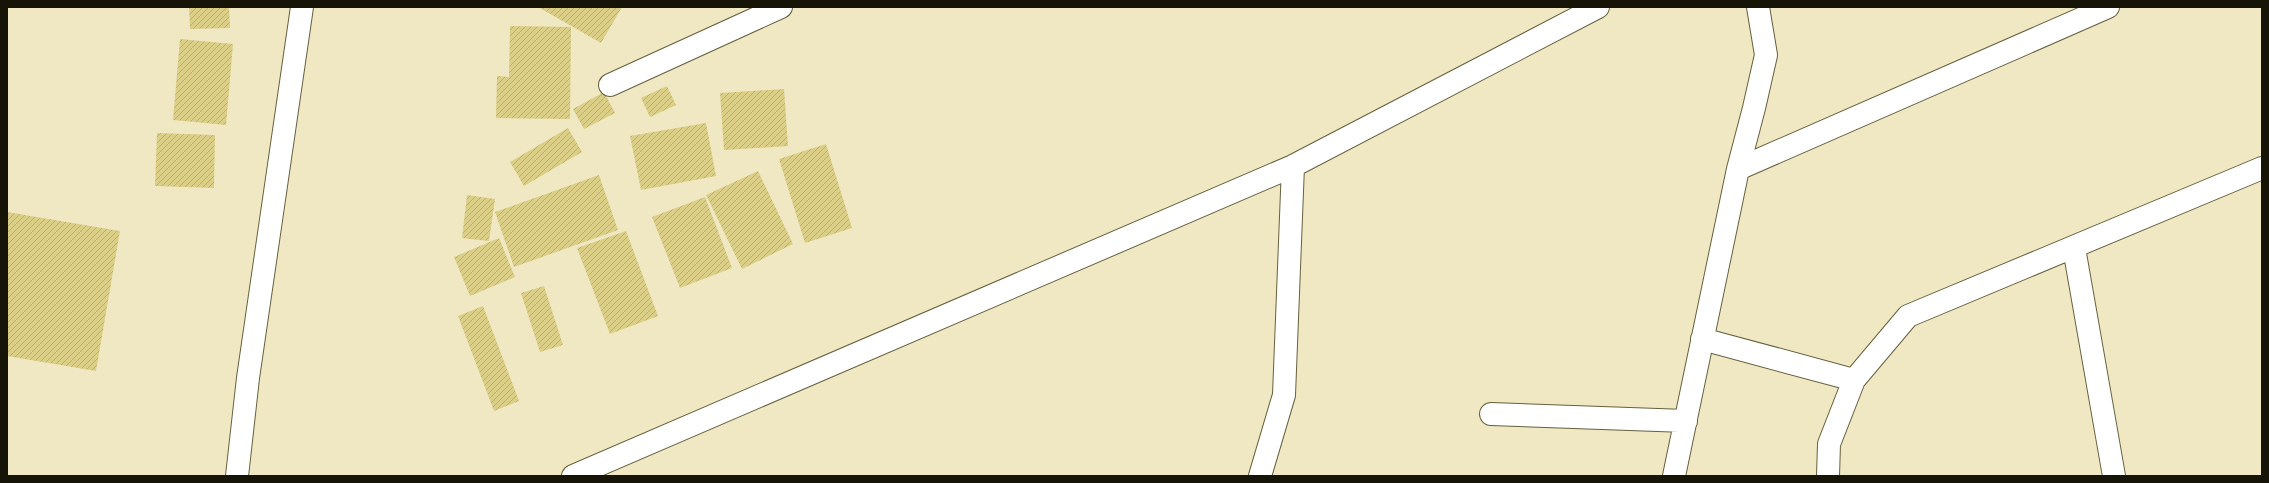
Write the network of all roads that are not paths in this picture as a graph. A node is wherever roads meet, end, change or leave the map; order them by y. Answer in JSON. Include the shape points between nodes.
{"nodes":[{"id":1,"x":302,"y":7,"type":"edge"},
{"id":2,"x":781,"y":7,"type":"edge"},
{"id":3,"x":1598,"y":7,"type":"edge"},
{"id":4,"x":1758,"y":7,"type":"edge"},
{"id":5,"x":2108,"y":7,"type":"edge"},
{"id":6,"x":610,"y":85,"type":"dead end"},
{"id":7,"x":1293,"y":166,"type":"junction"},
{"id":8,"x":2262,"y":168,"type":"edge"},
{"id":9,"x":1738,"y":169,"type":"junction"},
{"id":10,"x":2074,"y":248,"type":"junction"},
{"id":11,"x":1702,"y":340,"type":"junction"},
{"id":12,"x":1854,"y":380,"type":"junction"},
{"id":13,"x":1491,"y":414,"type":"dead end"},
{"id":14,"x":1686,"y":421,"type":"junction"},
{"id":15,"x":237,"y":476,"type":"edge"},
{"id":16,"x":573,"y":476,"type":"edge"},
{"id":17,"x":1260,"y":476,"type":"edge"},
{"id":18,"x":1674,"y":476,"type":"edge"},
{"id":19,"x":1828,"y":476,"type":"edge"},
{"id":20,"x":2114,"y":476,"type":"edge"}],
"edges":[{"from":1,"to":15,"type":"street","via":[[248,378]]},
{"from":2,"to":6,"type":"street"},
{"from":3,"to":7,"type":"street"},
{"from":4,"to":9,"type":"street","via":[[1766,55]]},
{"from":5,"to":9,"type":"street"},
{"from":7,"to":16,"type":"street"},
{"from":7,"to":17,"type":"street","via":[[1284,396]]},
{"from":8,"to":10,"type":"street"},
{"from":9,"to":11,"type":"street"},
{"from":10,"to":12,"type":"street","via":[[1908,316]]},
{"from":10,"to":20,"type":"street"},
{"from":11,"to":12,"type":"street"},
{"from":11,"to":14,"type":"street"},
{"from":12,"to":19,"type":"street","via":[[1829,444]]},
{"from":13,"to":14,"type":"street"},
{"from":14,"to":18,"type":"street"}]}
